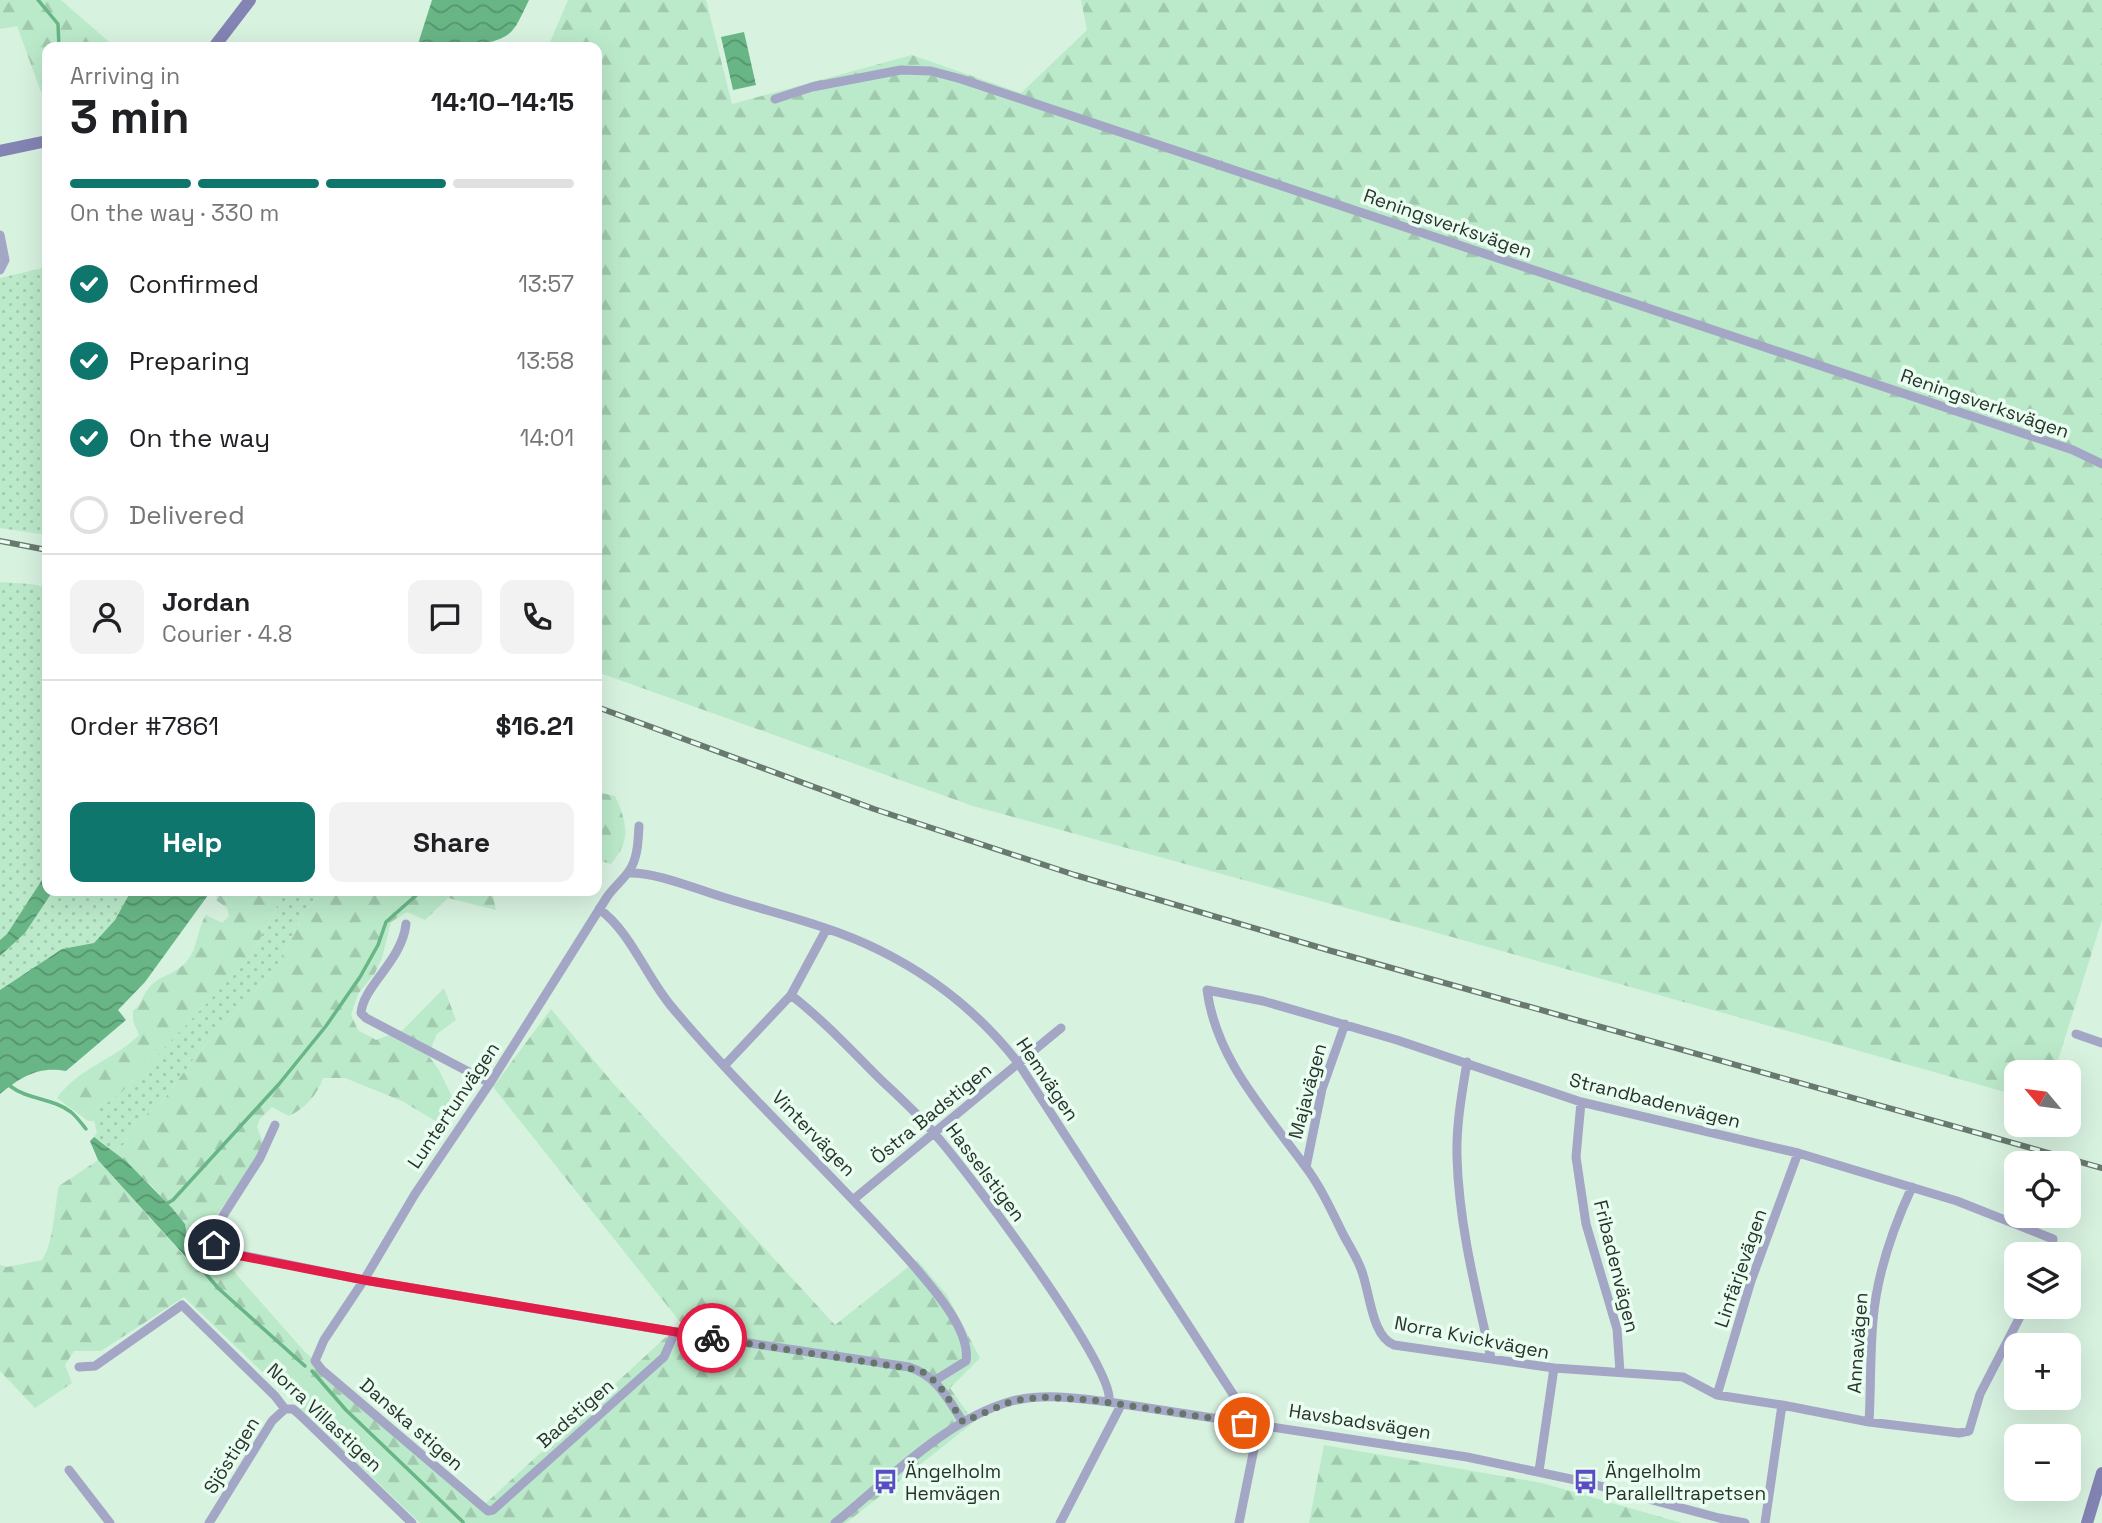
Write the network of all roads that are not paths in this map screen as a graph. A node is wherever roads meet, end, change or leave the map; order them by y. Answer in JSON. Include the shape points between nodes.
{"nodes":[{"id":1,"x":245,"y":2,"type":"edge"},
{"id":2,"x":217,"y":42,"type":"edge"},
{"id":3,"x":775,"y":99,"type":"dead end"},
{"id":4,"x":42,"y":142,"type":"edge"},
{"id":5,"x":0,"y":151,"type":"edge"},
{"id":6,"x":0,"y":235,"type":"edge"},
{"id":7,"x":1,"y":269,"type":"edge"},
{"id":8,"x":2102,"y":464,"type":"edge"},
{"id":9,"x":639,"y":826,"type":"dead end"},
{"id":10,"x":628,"y":873,"type":"junction"},
{"id":11,"x":599,"y":909,"type":"junction"},
{"id":12,"x":406,"y":924,"type":"dead end"},
{"id":13,"x":826,"y":930,"type":"junction"},
{"id":14,"x":1207,"y":990,"type":"joint"},
{"id":15,"x":791,"y":995,"type":"junction"},
{"id":16,"x":1345,"y":1024,"type":"junction"},
{"id":17,"x":1062,"y":1028,"type":"dead end"},
{"id":18,"x":2076,"y":1034,"type":"dead end"},
{"id":19,"x":2102,"y":1043,"type":"edge"},
{"id":20,"x":1467,"y":1062,"type":"junction"},
{"id":21,"x":1019,"y":1063,"type":"junction"},
{"id":22,"x":725,"y":1065,"type":"junction"},
{"id":23,"x":490,"y":1083,"type":"junction"},
{"id":24,"x":1581,"y":1102,"type":"junction"},
{"id":25,"x":275,"y":1125,"type":"dead end"},
{"id":26,"x":934,"y":1132,"type":"junction"},
{"id":27,"x":1798,"y":1153,"type":"junction"},
{"id":28,"x":1306,"y":1167,"type":"junction"},
{"id":29,"x":1912,"y":1187,"type":"junction"},
{"id":30,"x":854,"y":1199,"type":"junction"},
{"id":31,"x":2053,"y":1242,"type":"edge"},
{"id":32,"x":364,"y":1280,"type":"junction"},
{"id":33,"x":2019,"y":1319,"type":"edge"},
{"id":34,"x":676,"y":1332,"type":"junction"},
{"id":35,"x":1491,"y":1357,"type":"junction"},
{"id":36,"x":316,"y":1361,"type":"joint"},
{"id":37,"x":79,"y":1367,"type":"dead end"},
{"id":38,"x":1554,"y":1368,"type":"junction"},
{"id":39,"x":1620,"y":1372,"type":"junction"},
{"id":40,"x":934,"y":1381,"type":"junction"},
{"id":41,"x":1717,"y":1395,"type":"junction"},
{"id":42,"x":1109,"y":1402,"type":"junction"},
{"id":43,"x":1121,"y":1405,"type":"junction"},
{"id":44,"x":1782,"y":1405,"type":"junction"},
{"id":45,"x":285,"y":1409,"type":"junction"},
{"id":46,"x":963,"y":1422,"type":"junction"},
{"id":47,"x":1869,"y":1422,"type":"junction"},
{"id":48,"x":1244,"y":1423,"type":"junction"},
{"id":49,"x":1259,"y":1424,"type":"junction"},
{"id":50,"x":69,"y":1470,"type":"dead end"},
{"id":51,"x":1539,"y":1471,"type":"junction"},
{"id":52,"x":2102,"y":1474,"type":"edge"},
{"id":53,"x":488,"y":1511,"type":"joint"},
{"id":54,"x":110,"y":1523,"type":"edge"},
{"id":55,"x":209,"y":1523,"type":"edge"},
{"id":56,"x":412,"y":1523,"type":"edge"},
{"id":57,"x":835,"y":1523,"type":"edge"},
{"id":58,"x":1060,"y":1523,"type":"edge"},
{"id":59,"x":1239,"y":1523,"type":"edge"},
{"id":60,"x":1745,"y":1523,"type":"edge"},
{"id":61,"x":1765,"y":1523,"type":"edge"},
{"id":62,"x":2087,"y":1523,"type":"edge"}],
"edges":[{"from":1,"to":2,"type":"street"},
{"from":3,"to":8,"type":"street","name":"Reningsverksvägen","via":[[901,70],[961,79],[2073,450]]},
{"from":4,"to":5,"type":"street"},
{"from":6,"to":7,"type":"street","via":[[5,260]]},
{"from":9,"to":10,"type":"street"},
{"from":10,"to":11,"type":"street","name":"Luntertunvägen"},
{"from":10,"to":13,"type":"street","name":"Hemvägen","via":[[674,882]]},
{"from":11,"to":22,"type":"street","name":"Vintervägen","via":[[622,931],[671,1006]]},
{"from":11,"to":23,"type":"street","name":"Luntertunvägen"},
{"from":12,"to":23,"type":"street","via":[[391,963],[360,1011]]},
{"from":13,"to":15,"type":"street"},
{"from":13,"to":21,"type":"street","name":"Hemvägen","via":[[877,949],[947,992],[991,1030]]},
{"from":14,"to":16,"type":"street","name":"Strandbadenvägen"},
{"from":14,"to":28,"type":"street","name":"Norra Kvickvägen","via":[[1215,1028],[1231,1061],[1267,1118]]},
{"from":15,"to":22,"type":"street"},
{"from":15,"to":26,"type":"street","name":"Hasselstigen"},
{"from":16,"to":20,"type":"street","name":"Strandbadenvägen"},
{"from":16,"to":28,"type":"street","name":"Majavägen","via":[[1322,1089]]},
{"from":17,"to":21,"type":"street","name":"Östra Badstigen"},
{"from":18,"to":19,"type":"street"},
{"from":20,"to":24,"type":"street","name":"Strandbadenvägen"},
{"from":20,"to":35,"type":"street","via":[[1457,1158],[1466,1249]]},
{"from":21,"to":26,"type":"street","name":"Östra Badstigen"},
{"from":21,"to":48,"type":"street","name":"Hemvägen","via":[[1238,1402]]},
{"from":22,"to":30,"type":"street","name":"Vintervägen"},
{"from":23,"to":32,"type":"street","name":"Luntertunvägen"},
{"from":24,"to":27,"type":"street","name":"Strandbadenvägen"},
{"from":24,"to":39,"type":"street","name":"Fribadenvägen","via":[[1576,1157],[1586,1224],[1618,1329]]},
{"from":25,"to":32,"type":"street","via":[[260,1158],[212,1233],[212,1241],[226,1253]]},
{"from":26,"to":30,"type":"street","name":"Östra Badstigen"},
{"from":26,"to":42,"type":"street","name":"Hasselstigen","via":[[1059,1300],[1106,1382]]},
{"from":27,"to":29,"type":"street","name":"Strandbadenvägen"},
{"from":27,"to":41,"type":"street","name":"Linfärjevägen","via":[[1751,1281]]},
{"from":28,"to":35,"type":"street","name":"Norra Kvickvägen","via":[[1361,1269],[1386,1342]]},
{"from":29,"to":31,"type":"street","name":"Strandbadenvägen"},
{"from":29,"to":47,"type":"street","name":"Annavägen","via":[[1892,1232],[1877,1292]]},
{"from":30,"to":40,"type":"street","name":"Vintervägen","via":[[928,1282],[963,1335],[966,1361]]},
{"from":32,"to":34,"type":"street"},
{"from":32,"to":36,"type":"street","name":"Luntertunvägen","via":[[324,1340]]},
{"from":33,"to":47,"type":"street","via":[[1980,1394],[1969,1431]]},
{"from":34,"to":40,"type":"street","via":[[909,1367]]},
{"from":34,"to":53,"type":"street","name":"Badstigen","via":[[664,1357]]},
{"from":35,"to":38,"type":"street","name":"Norra Kvickvägen"},
{"from":36,"to":53,"type":"street","name":"Danska stigen"},
{"from":37,"to":45,"type":"street","name":"Norra Villastigen","via":[[95,1366],[182,1305]]},
{"from":38,"to":39,"type":"street"},
{"from":38,"to":51,"type":"street","name":"Norra Kvickvägen"},
{"from":39,"to":41,"type":"street","via":[[1683,1377]]},
{"from":40,"to":46,"type":"street"},
{"from":41,"to":44,"type":"street"},
{"from":42,"to":43,"type":"street","name":"Havsbadsvägen"},
{"from":42,"to":46,"type":"street","name":"Havsbadsvägen","via":[[1041,1397],[1012,1401]]},
{"from":43,"to":48,"type":"street","name":"Havsbadsvägen"},
{"from":43,"to":58,"type":"street"},
{"from":44,"to":47,"type":"street"},
{"from":44,"to":61,"type":"street"},
{"from":45,"to":55,"type":"street","name":"Sjöstigen","via":[[272,1421]]},
{"from":45,"to":56,"type":"street","name":"Norra Villastigen","via":[[299,1413]]},
{"from":46,"to":57,"type":"street","name":"Havsbadsvägen"},
{"from":48,"to":49,"type":"street","name":"Havsbadsvägen"},
{"from":49,"to":51,"type":"street","name":"Havsbadsvägen"},
{"from":49,"to":59,"type":"street"},
{"from":50,"to":54,"type":"street"},
{"from":51,"to":60,"type":"street","name":"Havsbadsvägen"},
{"from":52,"to":62,"type":"street"}]}
